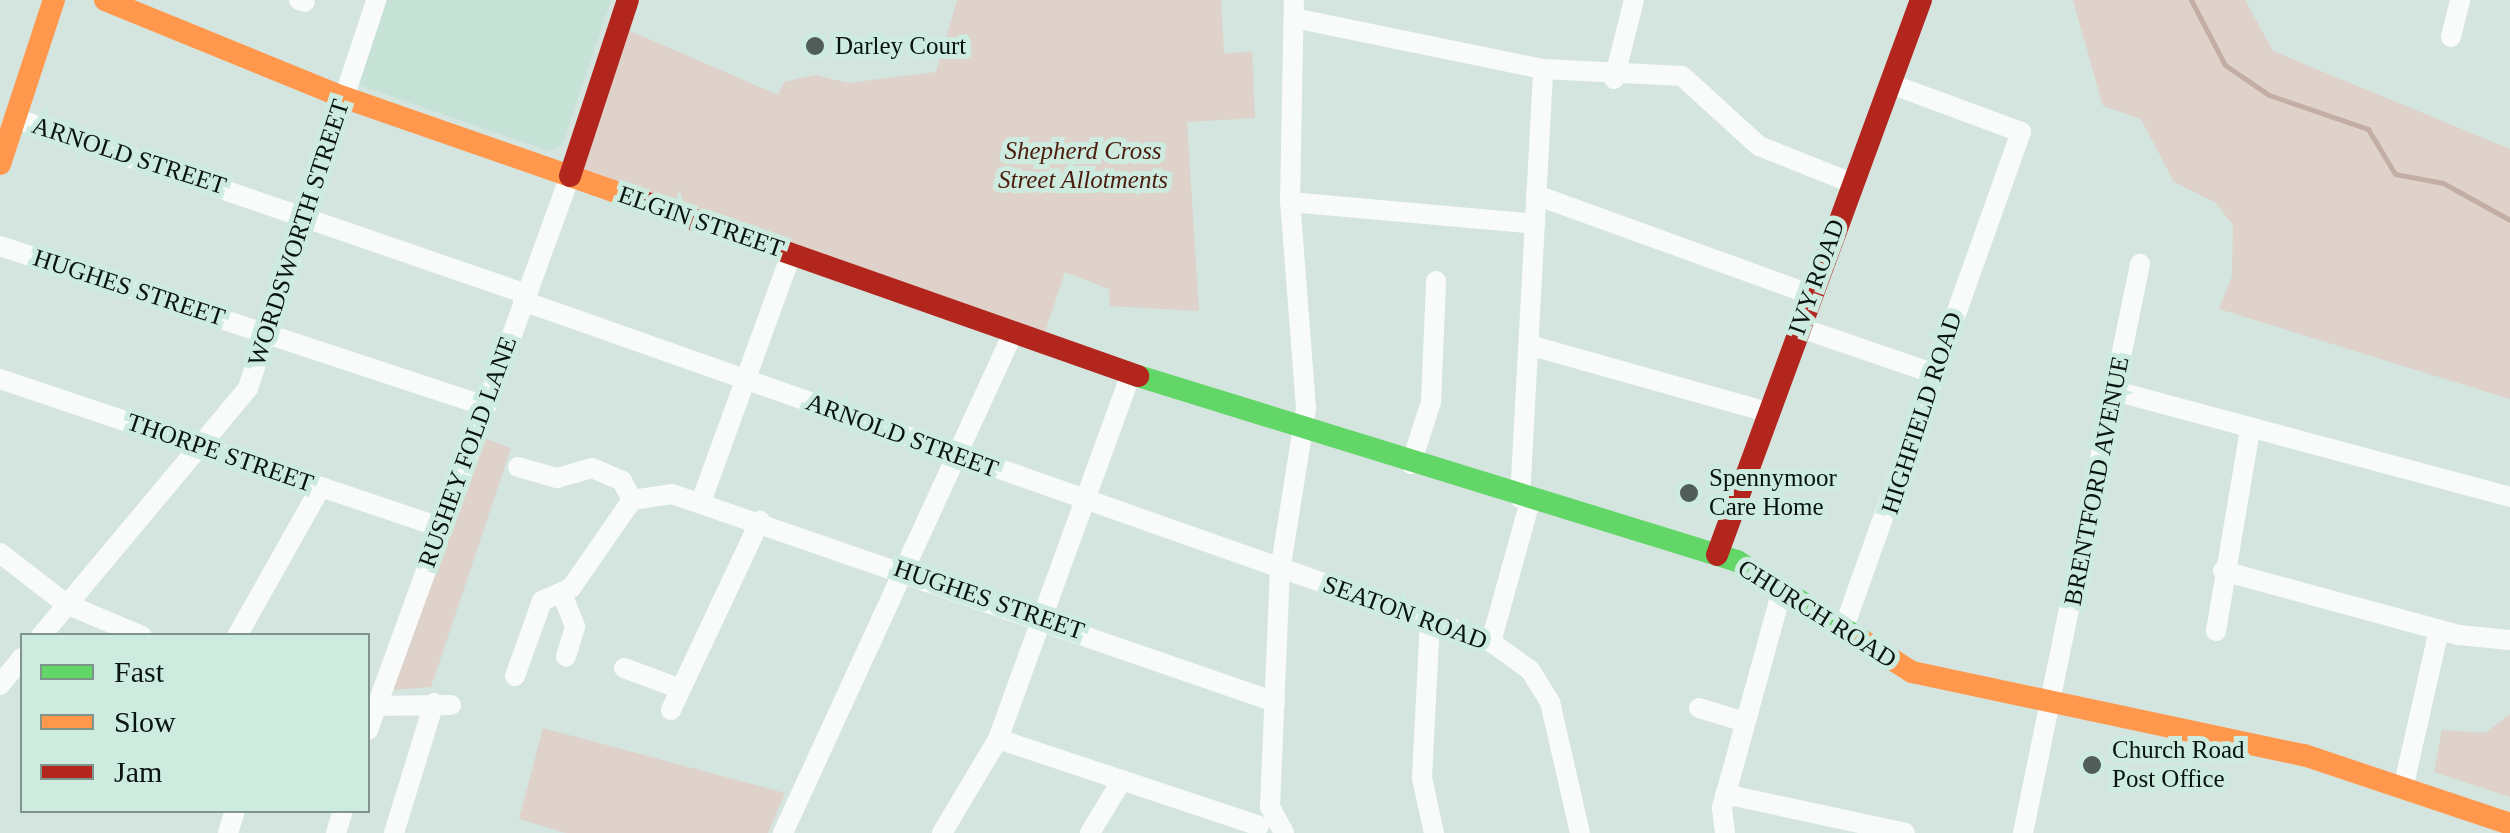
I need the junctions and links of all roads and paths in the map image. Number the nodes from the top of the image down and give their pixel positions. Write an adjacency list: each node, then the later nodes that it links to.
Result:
1 (54, 0): 13 (street)
2 (105, 0): 14 (street, ELGIN STREET)
3 (376, 0): 14 (street, WORDSWORTH STREET)
4 (628, 0): 17 (street)
5 (1634, 0): 11 (street)
6 (1921, 0): 12 (street, IVY ROAD)
7 (2460, 0): 9 (street)
8 (1294, 9): 10 (street); 20 (street)
9 (2451, 37)
10 (1543, 69): 11 (street); 19 (street)
11 (1614, 79): 18 (street)
12 (1891, 84): 18 (street, IVY ROAD); 33 (street, HIGHFIELD ROAD)
13 (12, 96): 15 (street)
14 (343, 97): 17 (street, ELGIN STREET); 21 (street, WORDSWORTH STREET)
15 (15, 118): 16 (street); 21 (street, ARNOLD STREET)
16 (0, 164)
17 (570, 176): 24 (street, ELGIN STREET); 28 (street, RUSHEY FOLD LANE)
18 (1852, 183): 27 (street, IVY ROAD)
19 (1536, 195): 22 (street); 27 (street)
20 (1290, 202): 22 (street); 41 (street)
21 (305, 214): 28 (street, ARNOLD STREET); 31 (street, WORDSWORTH STREET)
22 (1534, 224): 32 (street)
23 (0, 246): 31 (street, HUGHES STREET)
24 (791, 254): 30 (street, ELGIN STREET); 36 (street)
25 (2140, 264): 37 (street, BRENTFORD AVENUE)
26 (1436, 281): 44 (street)
27 (1810, 294): 29 (street, IVY ROAD)
28 (524, 297): 36 (street, ARNOLD STREET); 38 (street, RUSHEY FOLD LANE)
29 (1798, 327): 33 (street); 39 (street, IVY ROAD)
30 (1013, 333): 34 (street, ELGIN STREET); 43 (street)
31 (266, 334): 38 (street, HUGHES STREET); 42 (street, WORDSWORTH STREET)
32 (1529, 345): 39 (street); 50 (street)
33 (1932, 373): 64 (street, HIGHFIELD ROAD)
34 (1130, 374): 41 (street, ELGIN STREET); 51 (street)
35 (0, 379): 42 (street, THORPE STREET)
36 (746, 380): 43 (street, ARNOLD STREET); 49 (street)
37 (2115, 391): 40 (street); 78 (street, BRENTFORD AVENUE)
38 (486, 406): 53 (street, RUSHEY FOLD LANE)
39 (1767, 412): 55 (street, IVY ROAD)
40 (2250, 430): 47 (street); 58 (street)
41 (1301, 432): 44 (street, CHURCH ROAD); 57 (street)
42 (200, 446): 46 (street, THORPE STREET); 61 (street, WORDSWORTH STREET)
43 (956, 455): 51 (street, ARNOLD STREET); 56 (street)
44 (1411, 464): 50 (street, CHURCH ROAD)
45 (518, 467): 48 (street)
46 (322, 487): 53 (street, THORPE STREET); 69 (street)
47 (2510, 497)
48 (632, 500): 49 (street, HUGHES STREET); 60 (street)
49 (702, 500): 52 (street, HUGHES STREET)
50 (1525, 500): 55 (street, CHURCH ROAD); 71 (street)
51 (1086, 502): 57 (street, ARNOLD STREET); 62 (street)
52 (760, 521): 56 (street, HUGHES STREET); 77 (street)
53 (441, 527): 80 (street, RUSHEY FOLD LANE)
54 (0, 553): 61 (street)
55 (1717, 555): 59 (street, CHURCH ROAD)
56 (904, 570): 62 (street, HUGHES STREET); 92 (street)
57 (1280, 570): 63 (street, SEATON ROAD); 79 (street)
58 (2224, 570): 65 (street); 66 (street)
59 (1782, 590): 64 (street, CHURCH ROAD); 83 (street)
60 (543, 596): 72 (street); 75 (street)
61 (66, 604): 67 (street, WORDSWORTH STREET); 68 (street)
62 (1043, 620): 79 (street, HUGHES STREET); 84 (street)
63 (1430, 620): 71 (street, SEATON ROAD); 96 (street)
64 (1843, 630): 78 (street, CHURCH ROAD)
65 (2439, 630): 70 (street); 86 (street)
66 (2216, 632)
67 (43, 633)
68 (135, 633)
69 (239, 633)
70 (2510, 640)
71 (1491, 642): 97 (street, SEATON ROAD)
72 (566, 657)
73 (20, 660): 76 (street)
74 (624, 668): 77 (street)
75 (515, 676)
76 (0, 685)
77 (678, 688): 82 (street)
78 (2053, 698): 86 (street, CHURCH ROAD); 100 (street, BRENTFORD AVENUE)
79 (1275, 702): 88 (street)
80 (371, 706): 91 (street)
81 (1700, 708): 83 (street)
82 (671, 710)
83 (1745, 722): 87 (street)
84 (998, 738): 85 (street); 93 (street)
85 (1122, 780): 90 (street); 94 (street)
86 (2404, 784): 89 (street, CHURCH ROAD)
87 (1725, 794): 98 (street); 99 (street)
88 (1270, 808): 90 (street); 95 (street)
89 (2510, 824)
90 (1257, 830)
91 (394, 833)
92 (783, 833)
93 (942, 833)
94 (1090, 833)
95 (1284, 833)
96 (1434, 833)
97 (1580, 833)
98 (1726, 833)
99 (1905, 833)
100 (2022, 833)

